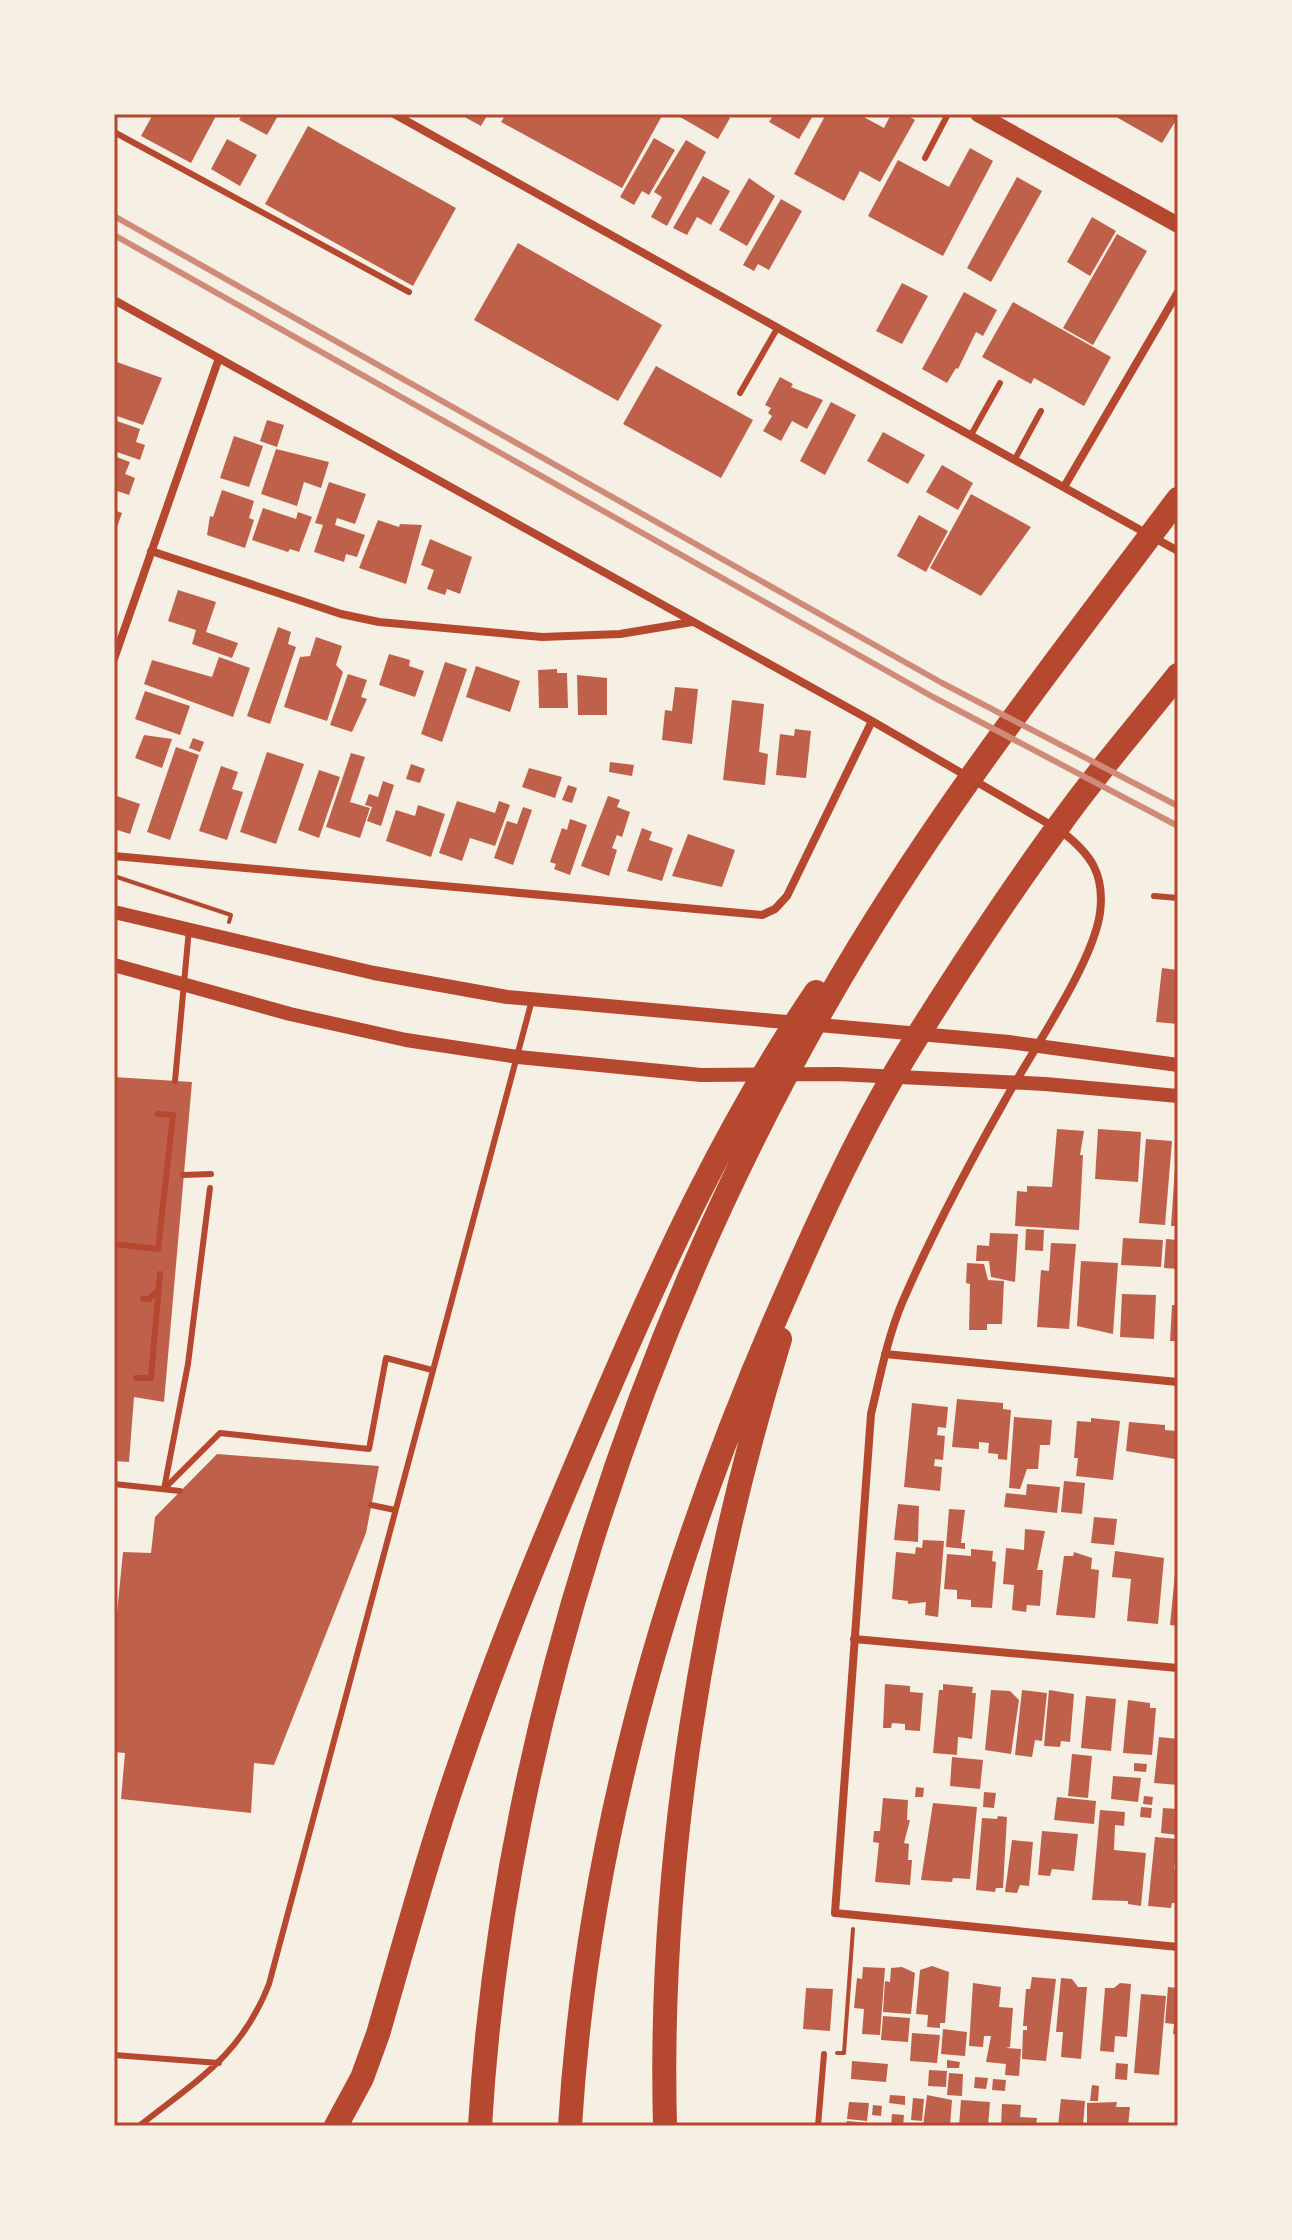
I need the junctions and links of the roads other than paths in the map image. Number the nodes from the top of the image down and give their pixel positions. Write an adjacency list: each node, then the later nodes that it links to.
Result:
1 (394, 114): 10 (street)
2 (948, 114): 5 (lane)
3 (978, 114): 6 (main road)
4 (114, 132): 7 (lane)
5 (925, 158)
6 (1178, 225)
7 (409, 292)
8 (1178, 292): 18 (street)
9 (114, 300): 11 (street)
10 (778, 327): 13 (lane); 15 (street)
11 (219, 358): 20 (street); 22 (street)
12 (1000, 383): 15 (lane)
13 (740, 393)
14 (1041, 411): 16 (lane)
15 (971, 435): 16 (street)
16 (1015, 459): 18 (street)
17 (1178, 482): 24 (highway)
18 (1064, 487): 21 (street)
19 (1178, 499): 24 (highway)
20 (151, 551): 22 (street); 23 (street)
21 (1178, 551)
22 (693, 622): 27 (street)
23 (114, 659)
24 (1055, 662): 29 (highway)
25 (1178, 675): 28 (highway)
26 (1178, 682): 28 (highway)
27 (872, 721): 30 (street); 38 (street)
28 (1134, 730): 48 (highway)
29 (951, 810): 69 (highway); 70 (highway)
30 (114, 856)
31 (1154, 896): 32 (lane)
32 (1178, 898)
33 (114, 912): 34 (street)
34 (189, 928): 36 (lane); 37 (street)
35 (114, 965): 36 (street)
36 (185, 984): 39 (street); 41 (lane)
37 (532, 1000): 38 (street); 39 (lane)
38 (1037, 1045): 40 (street); 42 (street)
39 (518, 1057): 42 (street); 54 (lane)
40 (1178, 1065)
41 (175, 1081)
42 (1014, 1083): 43 (street); 53 (street)
43 (1178, 1096)
44 (158, 1114): 49 (lane)
45 (211, 1174): 46 (lane)
46 (183, 1175)
47 (210, 1188): 58 (lane)
48 (826, 1204): 71 (highway); 72 (highway)
49 (114, 1244)
50 (160, 1274): 51 (lane)
51 (158, 1290): 52 (lane); 55 (lane)
52 (143, 1299)
53 (885, 1354): 56 (street); 62 (street)
54 (432, 1370): 58 (lane); 61 (lane)
55 (136, 1378)
56 (1178, 1382)
57 (114, 1484): 58 (lane)
58 (164, 1489): 59 (lane)
59 (180, 1491)
60 (371, 1505): 61 (lane)
61 (395, 1510): 67 (lane)
62 (854, 1639): 63 (street); 64 (street)
63 (1178, 1668)
64 (1178, 1947)
65 (824, 2054): 73 (lane)
66 (114, 2055): 67 (lane)
67 (219, 2063): 68 (lane)
68 (139, 2126)
69 (336, 2126)
70 (480, 2126)
71 (570, 2126)
72 (665, 2126)
73 (818, 2126)

